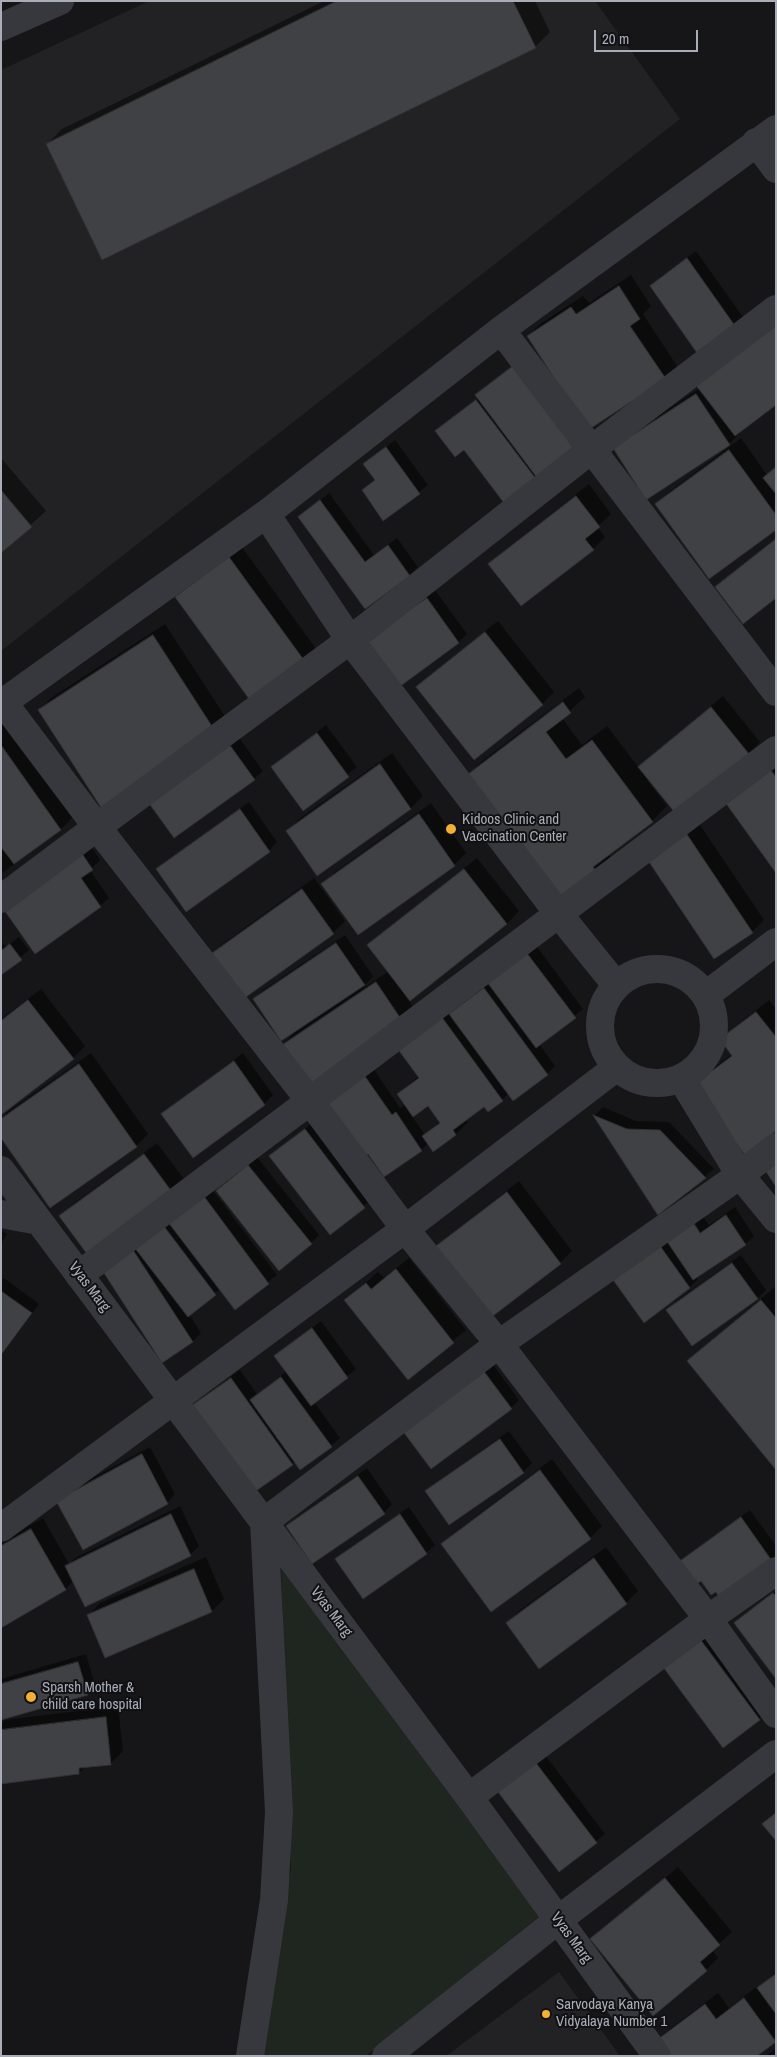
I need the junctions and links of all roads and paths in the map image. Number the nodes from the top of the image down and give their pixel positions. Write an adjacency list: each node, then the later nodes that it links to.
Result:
1 (60, 1): 2 (street)
2 (1, 27)
3 (766, 135): 4 (street); 6 (street)
4 (776, 169)
5 (776, 309): 7 (street)
6 (501, 330): 7 (street); 8 (street)
7 (592, 449): 9 (street); 10 (street)
8 (266, 514): 9 (street); 11 (street)
9 (350, 640): 13 (street); 15 (street)
10 (776, 692)
11 (2, 703): 13 (street)
12 (776, 750): 15 (street)
13 (97, 827): 14 (street); 21 (street)
14 (1, 900)
15 (558, 914): 17 (street); 21 (street)
16 (776, 942): 18 (street)
17 (616, 985): 18 (street); 19 (street)
18 (706, 996): 20 (street)
19 (618, 1067): 20 (street); 28 (street)
20 (681, 1078): 24 (street)
21 (310, 1101): 28 (street); 29 (street)
22 (776, 1147): 24 (street)
23 (1, 1170): 27 (street, Vyas Marg)
24 (740, 1175): 26 (street); 30 (street)
25 (1, 1214): 27 (street)
26 (776, 1219)
27 (39, 1220): 29 (street, Vyas Marg)
28 (405, 1229): 30 (street); 31 (street)
29 (79, 1275): 31 (street, Vyas Marg)
30 (500, 1344): 32 (street); 35 (street)
31 (173, 1401): 32 (street, Vyas Marg); 33 (street)
32 (264, 1522): 38 (street, Vyas Marg); 40 (street)
33 (1, 1528)
34 (776, 1571): 35 (street)
35 (708, 1619): 36 (street); 38 (street)
36 (776, 1714)
37 (776, 1754): 39 (street)
38 (469, 1798): 39 (street, Vyas Marg)
39 (558, 1920): 41 (street); 42 (street, Vyas Marg)
40 (250, 2056)
41 (386, 2056)
42 (657, 2056)

